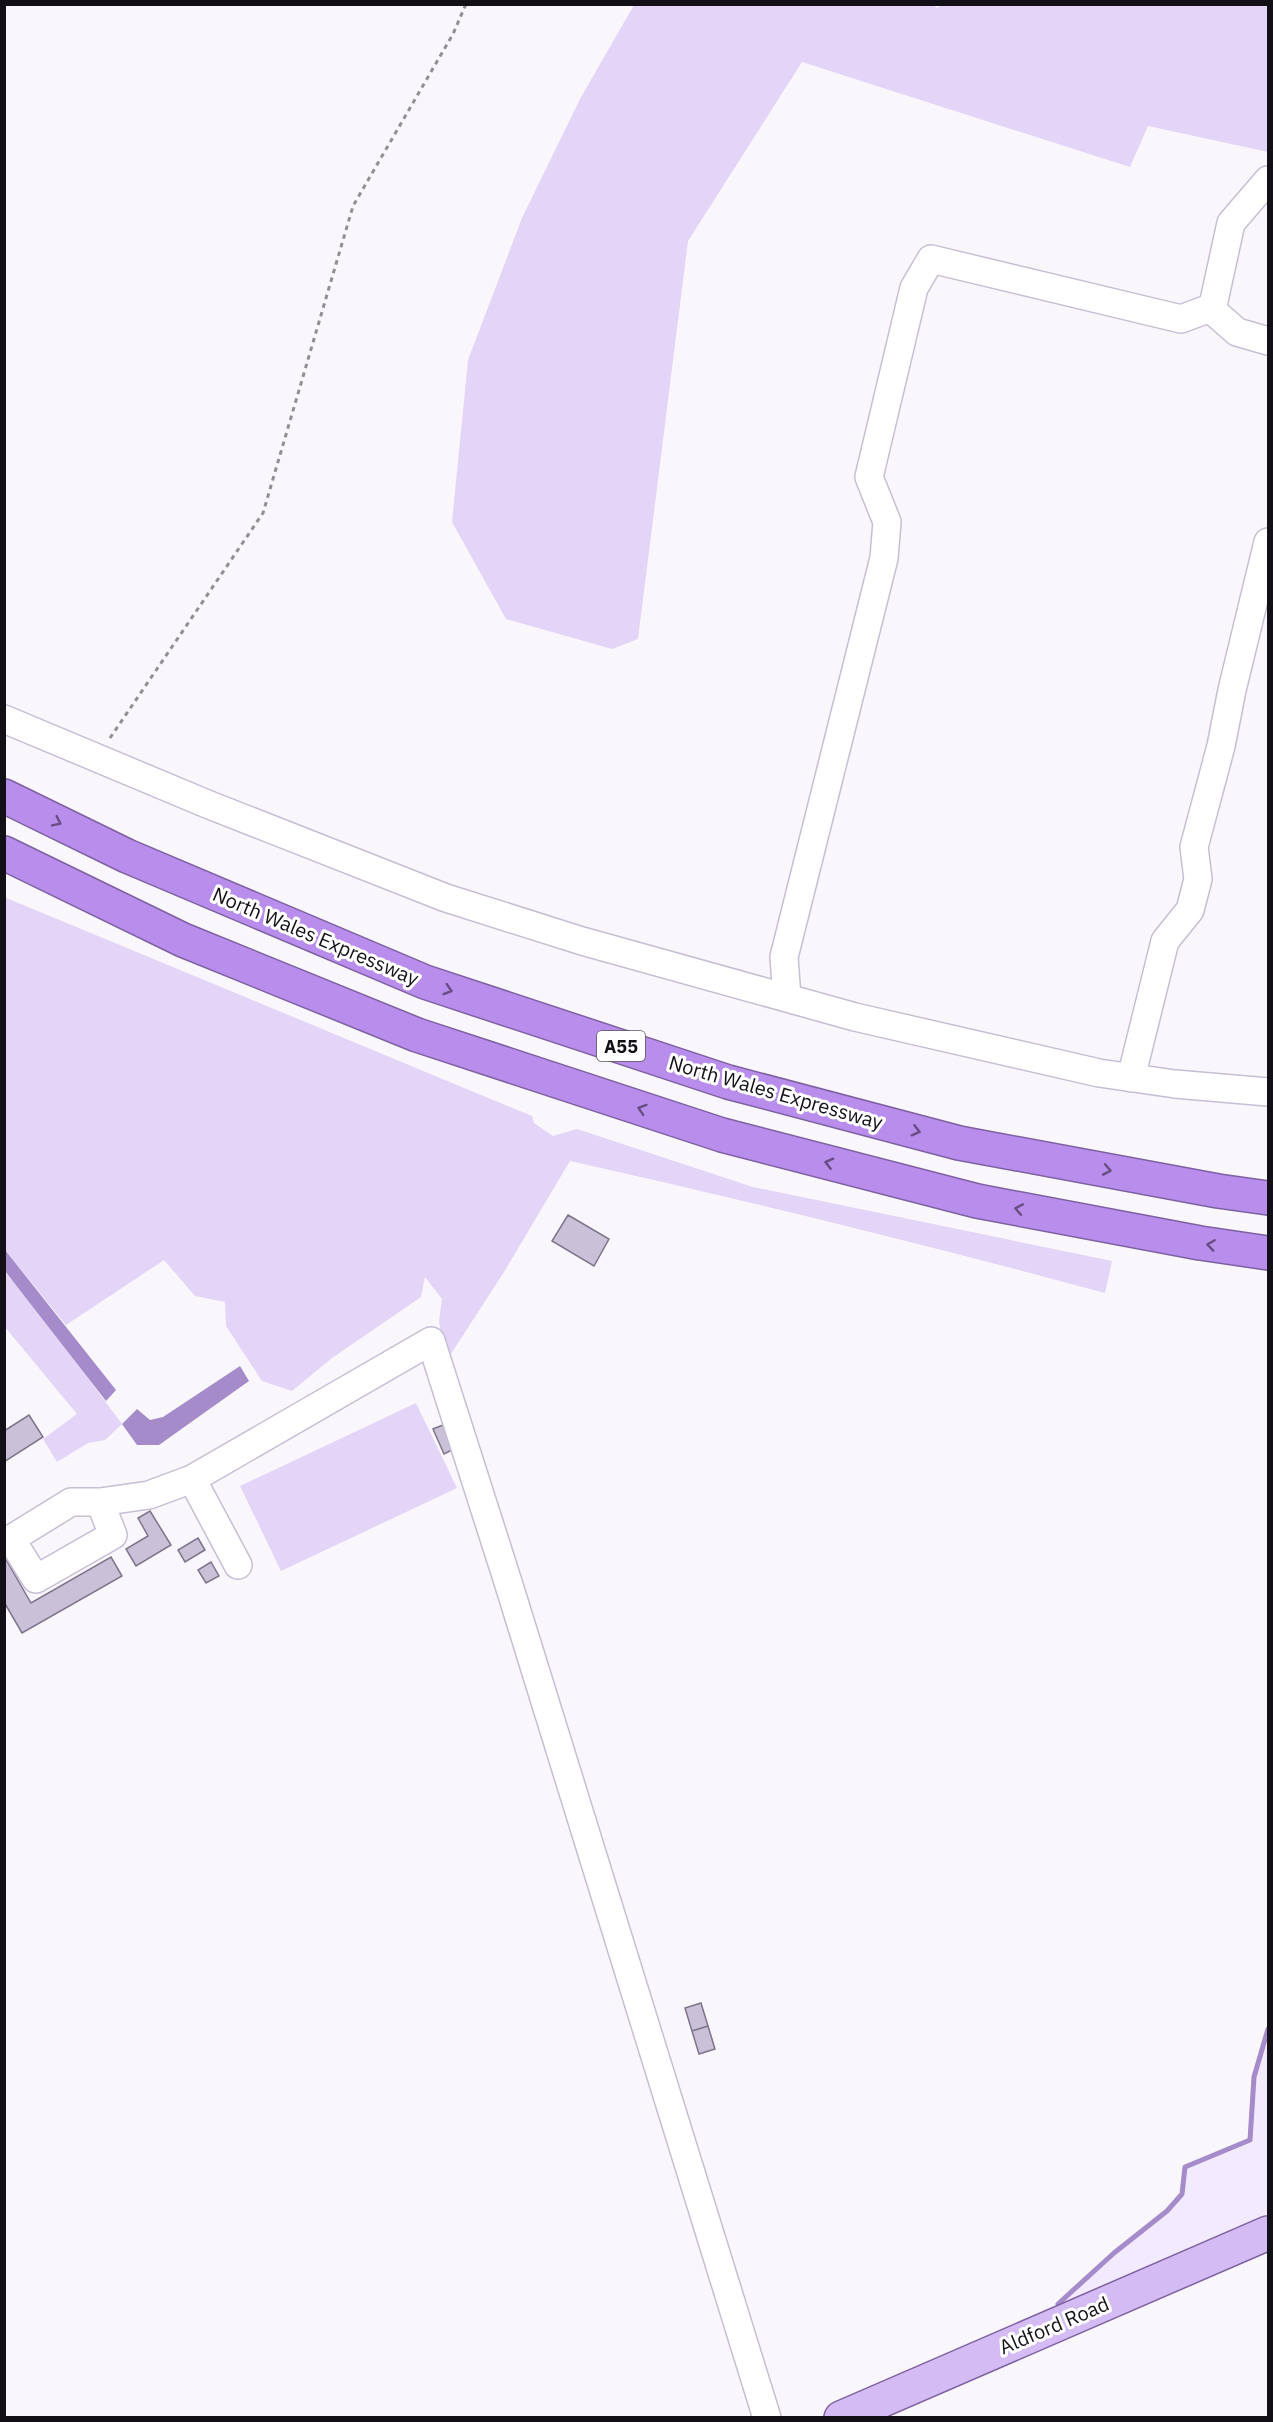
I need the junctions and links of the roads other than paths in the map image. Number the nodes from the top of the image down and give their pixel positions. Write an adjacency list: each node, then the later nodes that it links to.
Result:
1 (1269, 180): 2 (lane)
2 (1213, 307): 3 (lane); 8 (lane)
3 (1269, 341)
4 (1269, 542): 9 (lane)
5 (4, 719): 8 (lane)
6 (4, 796): 11 (highway, North Wales Expressway / A55, one-way to 11)
7 (4, 853): 12 (highway, one-way to 7)
8 (787, 998): 9 (lane)
9 (1131, 1078): 10 (lane)
10 (1269, 1092)
11 (1269, 1198)
12 (1269, 1253)
13 (192, 1479): 14 (lane); 15 (lane); 17 (lane)
14 (100, 1502)
15 (238, 1565)
16 (1269, 2233): 18 (main road, Aldford Road)
17 (767, 2418)
18 (841, 2418)

